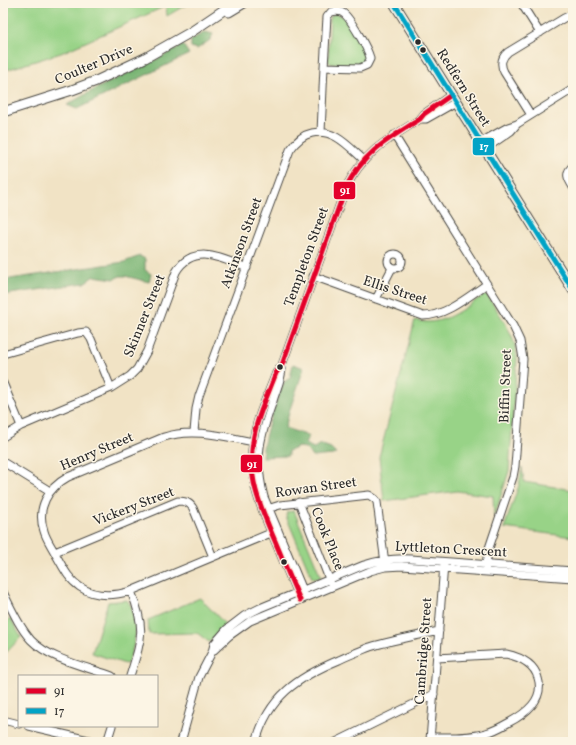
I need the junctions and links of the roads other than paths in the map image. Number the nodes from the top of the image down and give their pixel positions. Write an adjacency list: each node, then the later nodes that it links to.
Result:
1 (234, 3): 6 (main road, Coulter Drive)
2 (244, 3): 6 (main road, Coulter Drive)
3 (394, 3): 10 (main road, Redfern Street)
4 (521, 3): 7 (street)
5 (573, 14): 7 (street)
6 (191, 32): 11 (main road, Coulter Drive)
7 (540, 33): 12 (street)
8 (324, 67): 8 (street); 13 (street)
9 (573, 89): 12 (street)
10 (453, 98): 14 (street, Templeton Street); 15 (main road, Redfern Street)
11 (3, 112)
12 (531, 115): 15 (street)
13 (321, 132): 16 (street); 19 (street, Atkinson Street)
14 (394, 135): 16 (street, Templeton Street); 22 (street, Biffin Street)
15 (483, 146): 23 (main road, Redfern Street)
16 (364, 160): 21 (street, Templeton Street)
17 (573, 166): 18 (street)
18 (573, 187)
19 (246, 268): 27 (street, Skinner Street); 29 (street, Atkinson Street)
20 (392, 268): 24 (street)
21 (313, 276): 24 (street, Ellis Street); 31 (street, Templeton Street)
22 (487, 284): 24 (street, Ellis Street); 41 (street, Biffin Street)
23 (573, 290)
24 (376, 299)
25 (3, 354): 27 (street)
26 (3, 383): 28 (street)
27 (111, 388): 28 (street, Skinner Street)
28 (21, 426): 30 (street, Skinner Street)
29 (194, 432): 31 (street, Henry Street); 33 (street, Henry Street)
30 (3, 437)
31 (256, 443): 35 (street, Templeton Street)
32 (3, 462): 33 (street)
33 (50, 491): 37 (street, Henry Street)
34 (299, 502): 35 (street, Rowan Street); 39 (street, Rowan Street); 44 (street, Cook Place)
35 (266, 510): 36 (street, Templeton Street)
36 (275, 531): 38 (street, Henry Street); 47 (street, Templeton Street)
37 (55, 552): 38 (street, Vickery Street); 45 (street, Henry Street)
38 (213, 557): 45 (street, Henry Street)
39 (385, 564): 40 (street, Lyttleton Crescent); 44 (street, Lyttleton Crescent)
40 (444, 565): 41 (street, Lyttleton Crescent); 48 (street, Cambridge Street)
41 (485, 568): 42 (street, Lyttleton Crescent); 43 (street, Lyttleton Crescent)
42 (573, 571)
43 (573, 578)
44 (331, 583): 47 (street, Lyttleton Crescent)
45 (131, 591): 51 (street)
46 (3, 592): 50 (street)
47 (301, 595): 60 (street, Lyttleton Crescent)
48 (439, 631): 49 (street, Cambridge Street); 61 (street)
49 (437, 658): 52 (street, Cambridge Street); 57 (street)
50 (109, 675)
51 (130, 675)
52 (434, 694): 57 (street, Cambridge Street); 62 (street)
53 (3, 720): 54 (street)
54 (18, 724)
55 (33, 727): 58 (street)
56 (112, 727): 59 (street)
57 (430, 740)
58 (97, 742)
59 (107, 742)
60 (182, 742)
61 (256, 742)
62 (336, 742)

